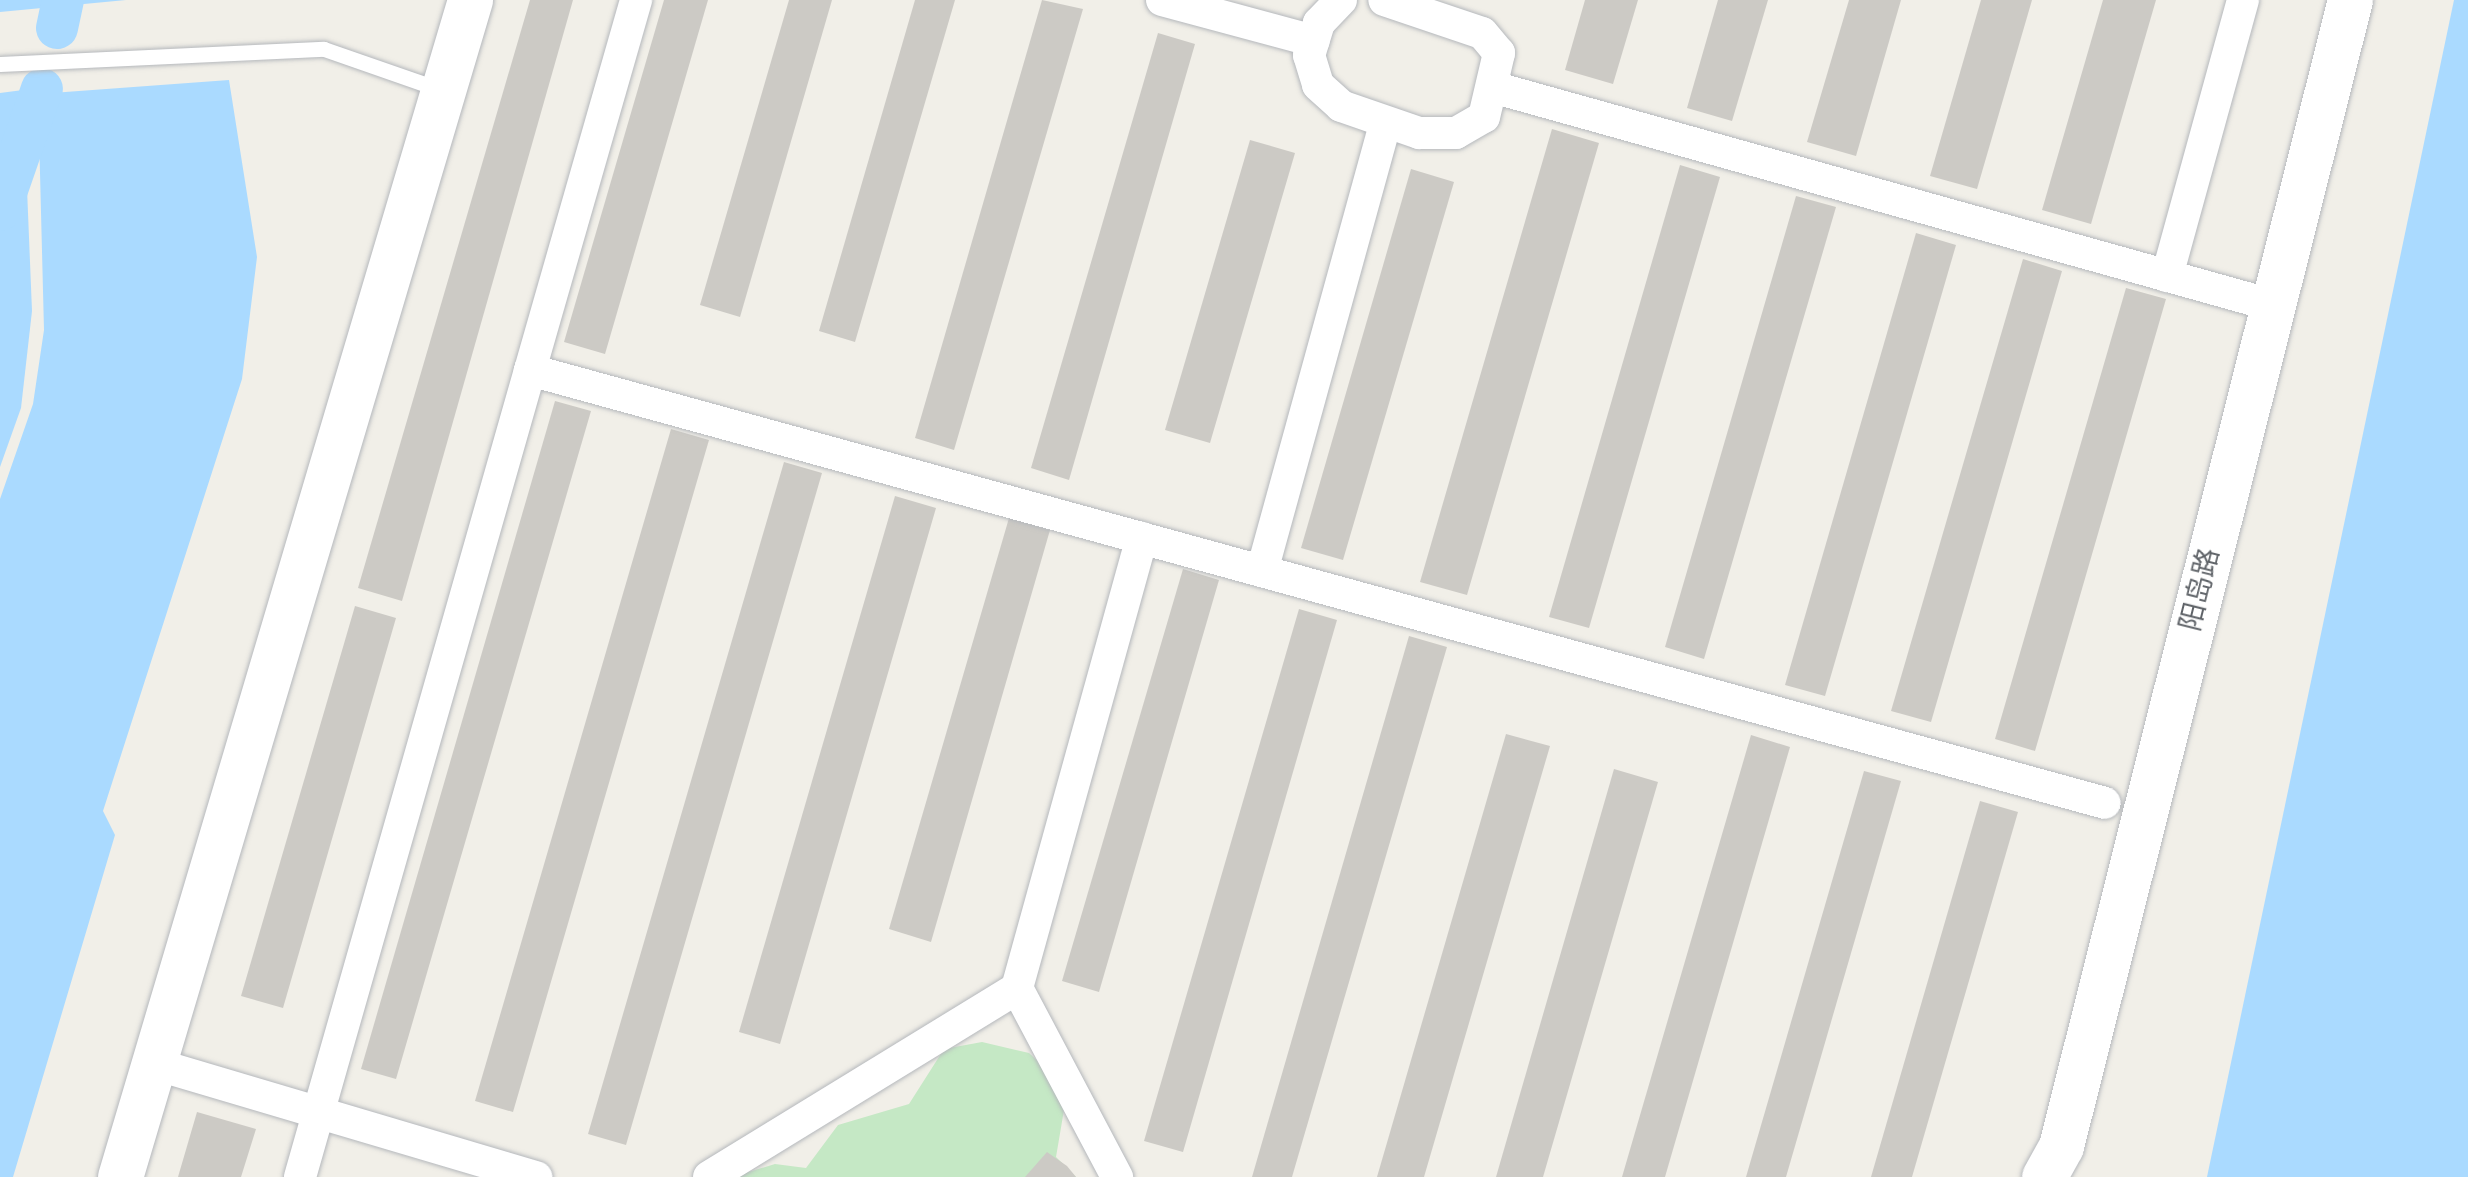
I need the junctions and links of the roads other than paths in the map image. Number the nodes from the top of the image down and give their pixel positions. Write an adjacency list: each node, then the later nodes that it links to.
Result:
1 (470, 0): 11 (main road)
2 (636, 0): 15 (street)
3 (1162, 0): 8 (street)
4 (1341, 0): 8 (street)
5 (2242, 0): 13 (street)
6 (2350, 0): 14 (main road, 阳岛路)
7 (1406, 2): 10 (street)
8 (1314, 41): 12 (street)
9 (0, 64): 11 (lane)
10 (1496, 88): 12 (street); 13 (street)
11 (447, 91): 20 (main road)
12 (1385, 124): 17 (street)
13 (2167, 276): 14 (street)
14 (2268, 304): 27 (main road, 阳岛路)
15 (530, 370): 16 (street); 21 (street)
16 (1142, 538): 17 (street); 19 (street)
17 (1262, 571): 18 (street)
18 (2105, 802)
19 (1017, 988): 25 (street); 26 (street)
20 (151, 1063): 21 (street); 22 (main road)
21 (318, 1112): 23 (street); 24 (street)
22 (120, 1177)
23 (300, 1177)
24 (536, 1177)
25 (709, 1177)
26 (1118, 1177)
27 (2044, 1177)

